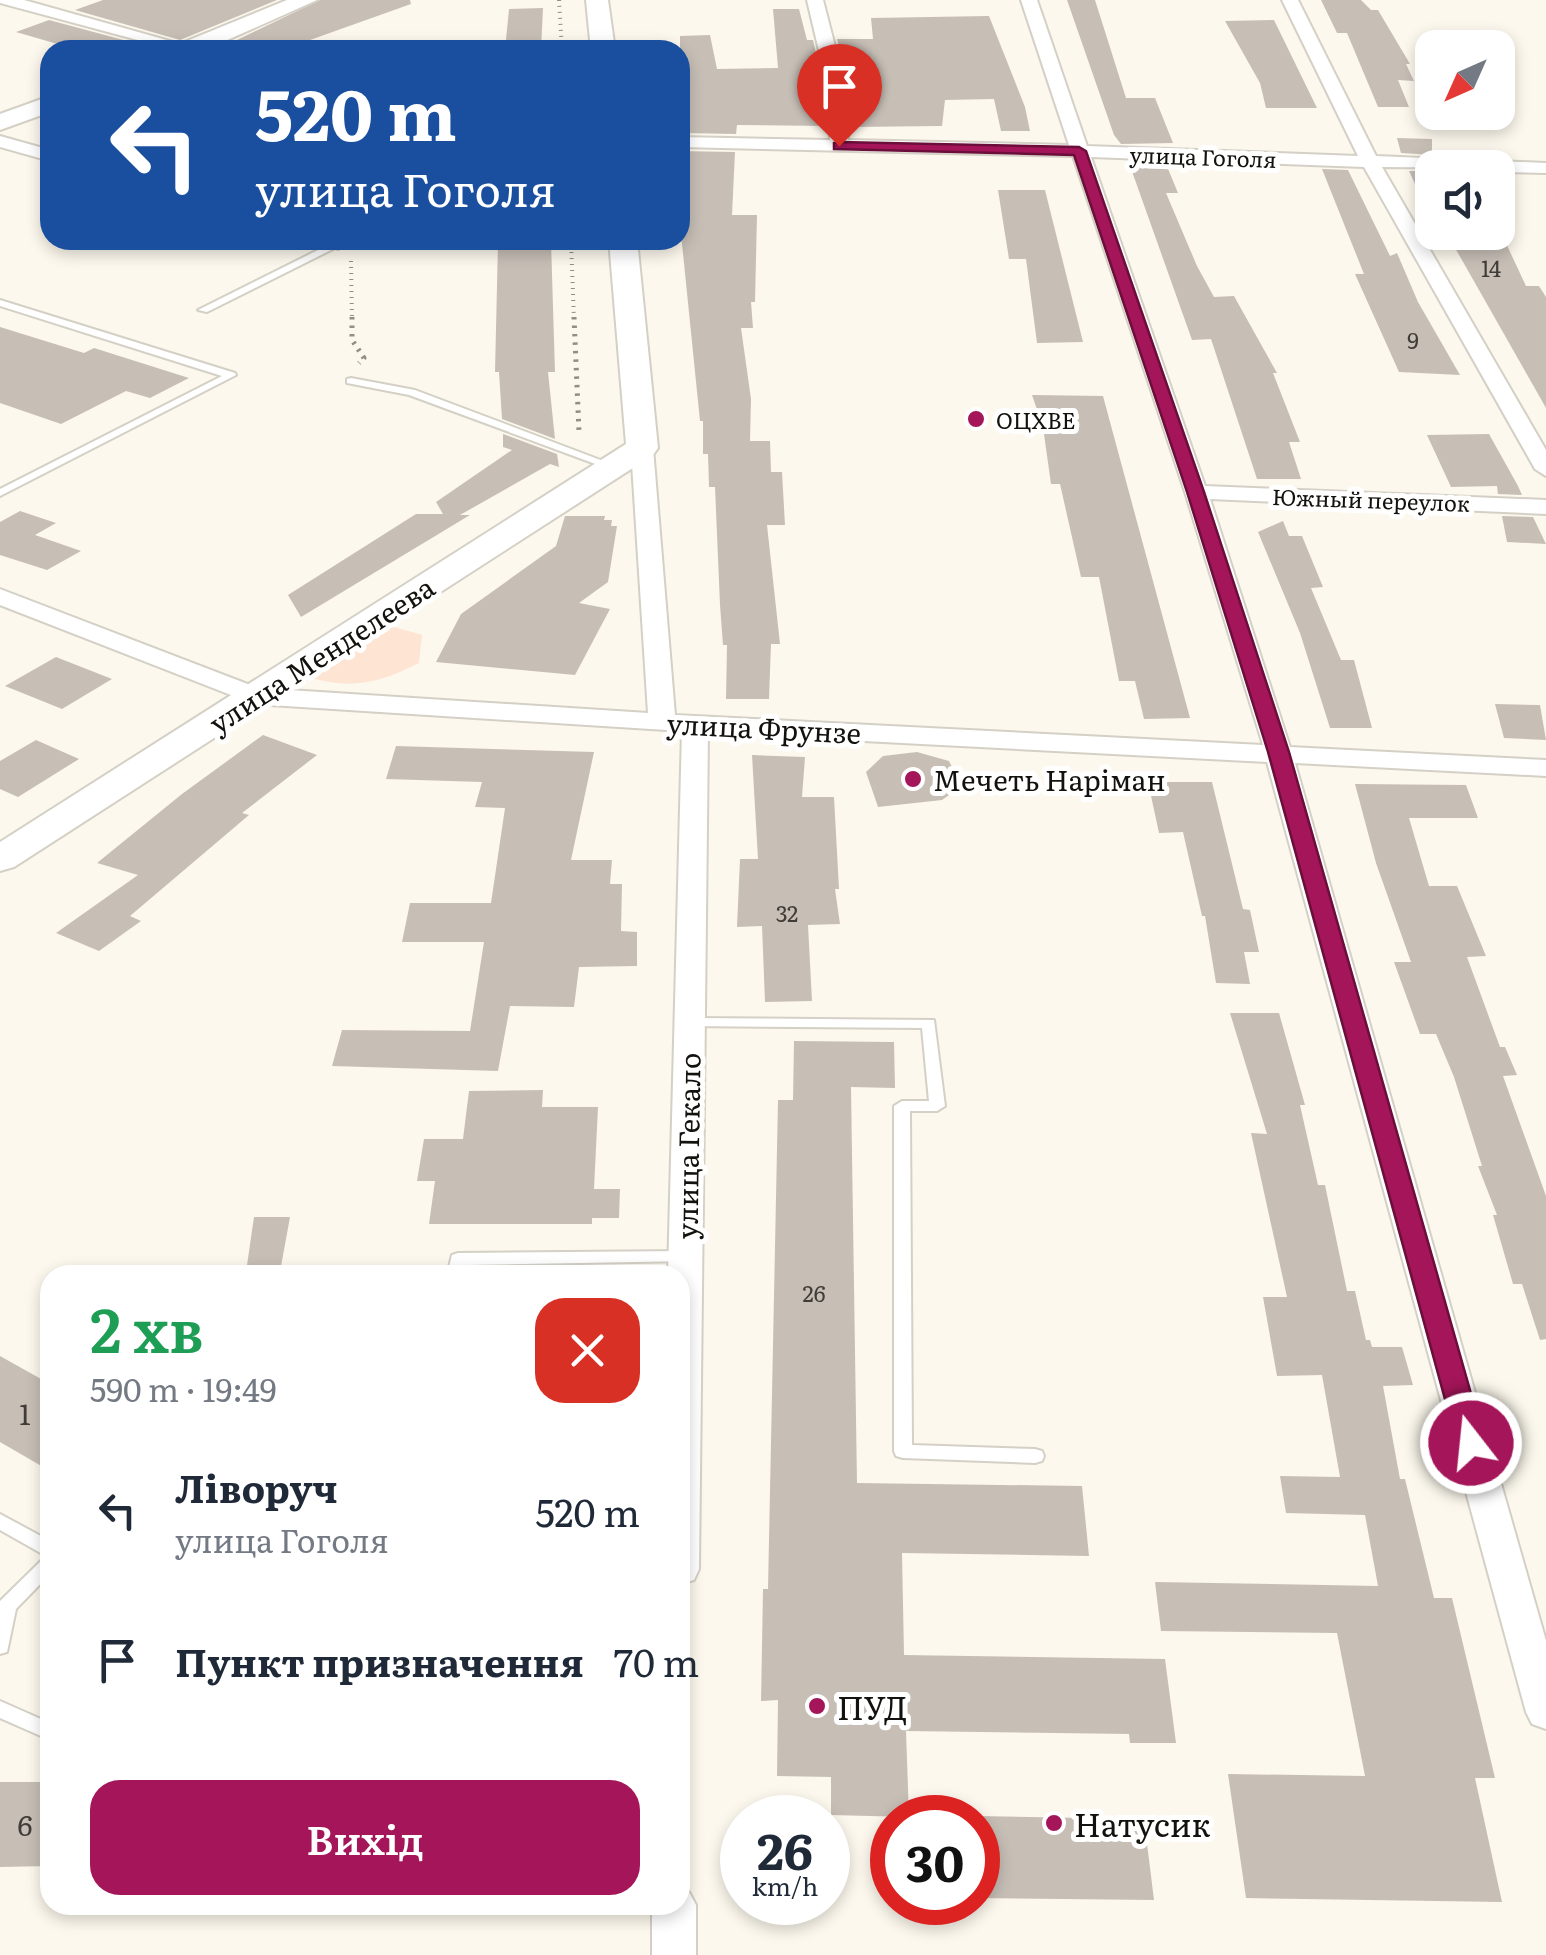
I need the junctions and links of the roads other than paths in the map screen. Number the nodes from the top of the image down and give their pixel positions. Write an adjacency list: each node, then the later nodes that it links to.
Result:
1 (6, 0): 7 (street)
2 (306, 0): 8 (main road)
3 (597, 0): 9 (main road)
4 (815, 0): 14 (street)
5 (1029, 0): 15 (street)
6 (1290, 0): 17 (street)
7 (152, 40)
8 (212, 40)
9 (602, 40)
10 (40, 108): 11 (main road)
11 (0, 123)
12 (0, 140): 16 (street)
13 (690, 142): 14 (street, улица Гоголя)
14 (839, 146): 15 (street, улица Гоголя)
15 (1079, 151): 17 (street, улица Гоголя); 26 (street)
16 (40, 153)
17 (1370, 162): 18 (street, улица Гоголя); 25 (street)
18 (1546, 168)
19 (316, 250): 22 (lane)
20 (622, 250): 24 (main road, улица Гекало)
21 (0, 303): 27 (lane)
22 (203, 310)
23 (351, 381): 24 (lane)
24 (612, 456): 30 (main road, улица Менделеева); 31 (street, улица Гекало)
25 (1546, 469)
26 (1196, 492): 28 (street, Южный переулок); 32 (street)
27 (0, 494)
28 (1546, 506)
29 (0, 596): 30 (street, улица Фрунзе)
30 (254, 696): 31 (street, улица Фрунзе); 34 (main road, улица Менделеева)
31 (678, 723): 32 (street, улица Фрунзе); 35 (street, улица Гекало)
32 (1278, 752): 33 (street, улица Фрунзе); 45 (street)
33 (1546, 768)
34 (0, 859)
35 (689, 1023): 36 (street, улица Гекало); 39 (lane)
36 (685, 1257): 37 (lane); 38 (street, улица Гекало)
37 (457, 1265)
38 (685, 1265)
39 (1035, 1456)
40 (0, 1521): 41 (lane)
41 (40, 1544)
42 (40, 1572): 43 (lane)
43 (0, 1646)
44 (0, 1708): 46 (lane)
45 (1546, 1712)
46 (40, 1727)
47 (674, 1915): 48 (street)
48 (674, 1955)

